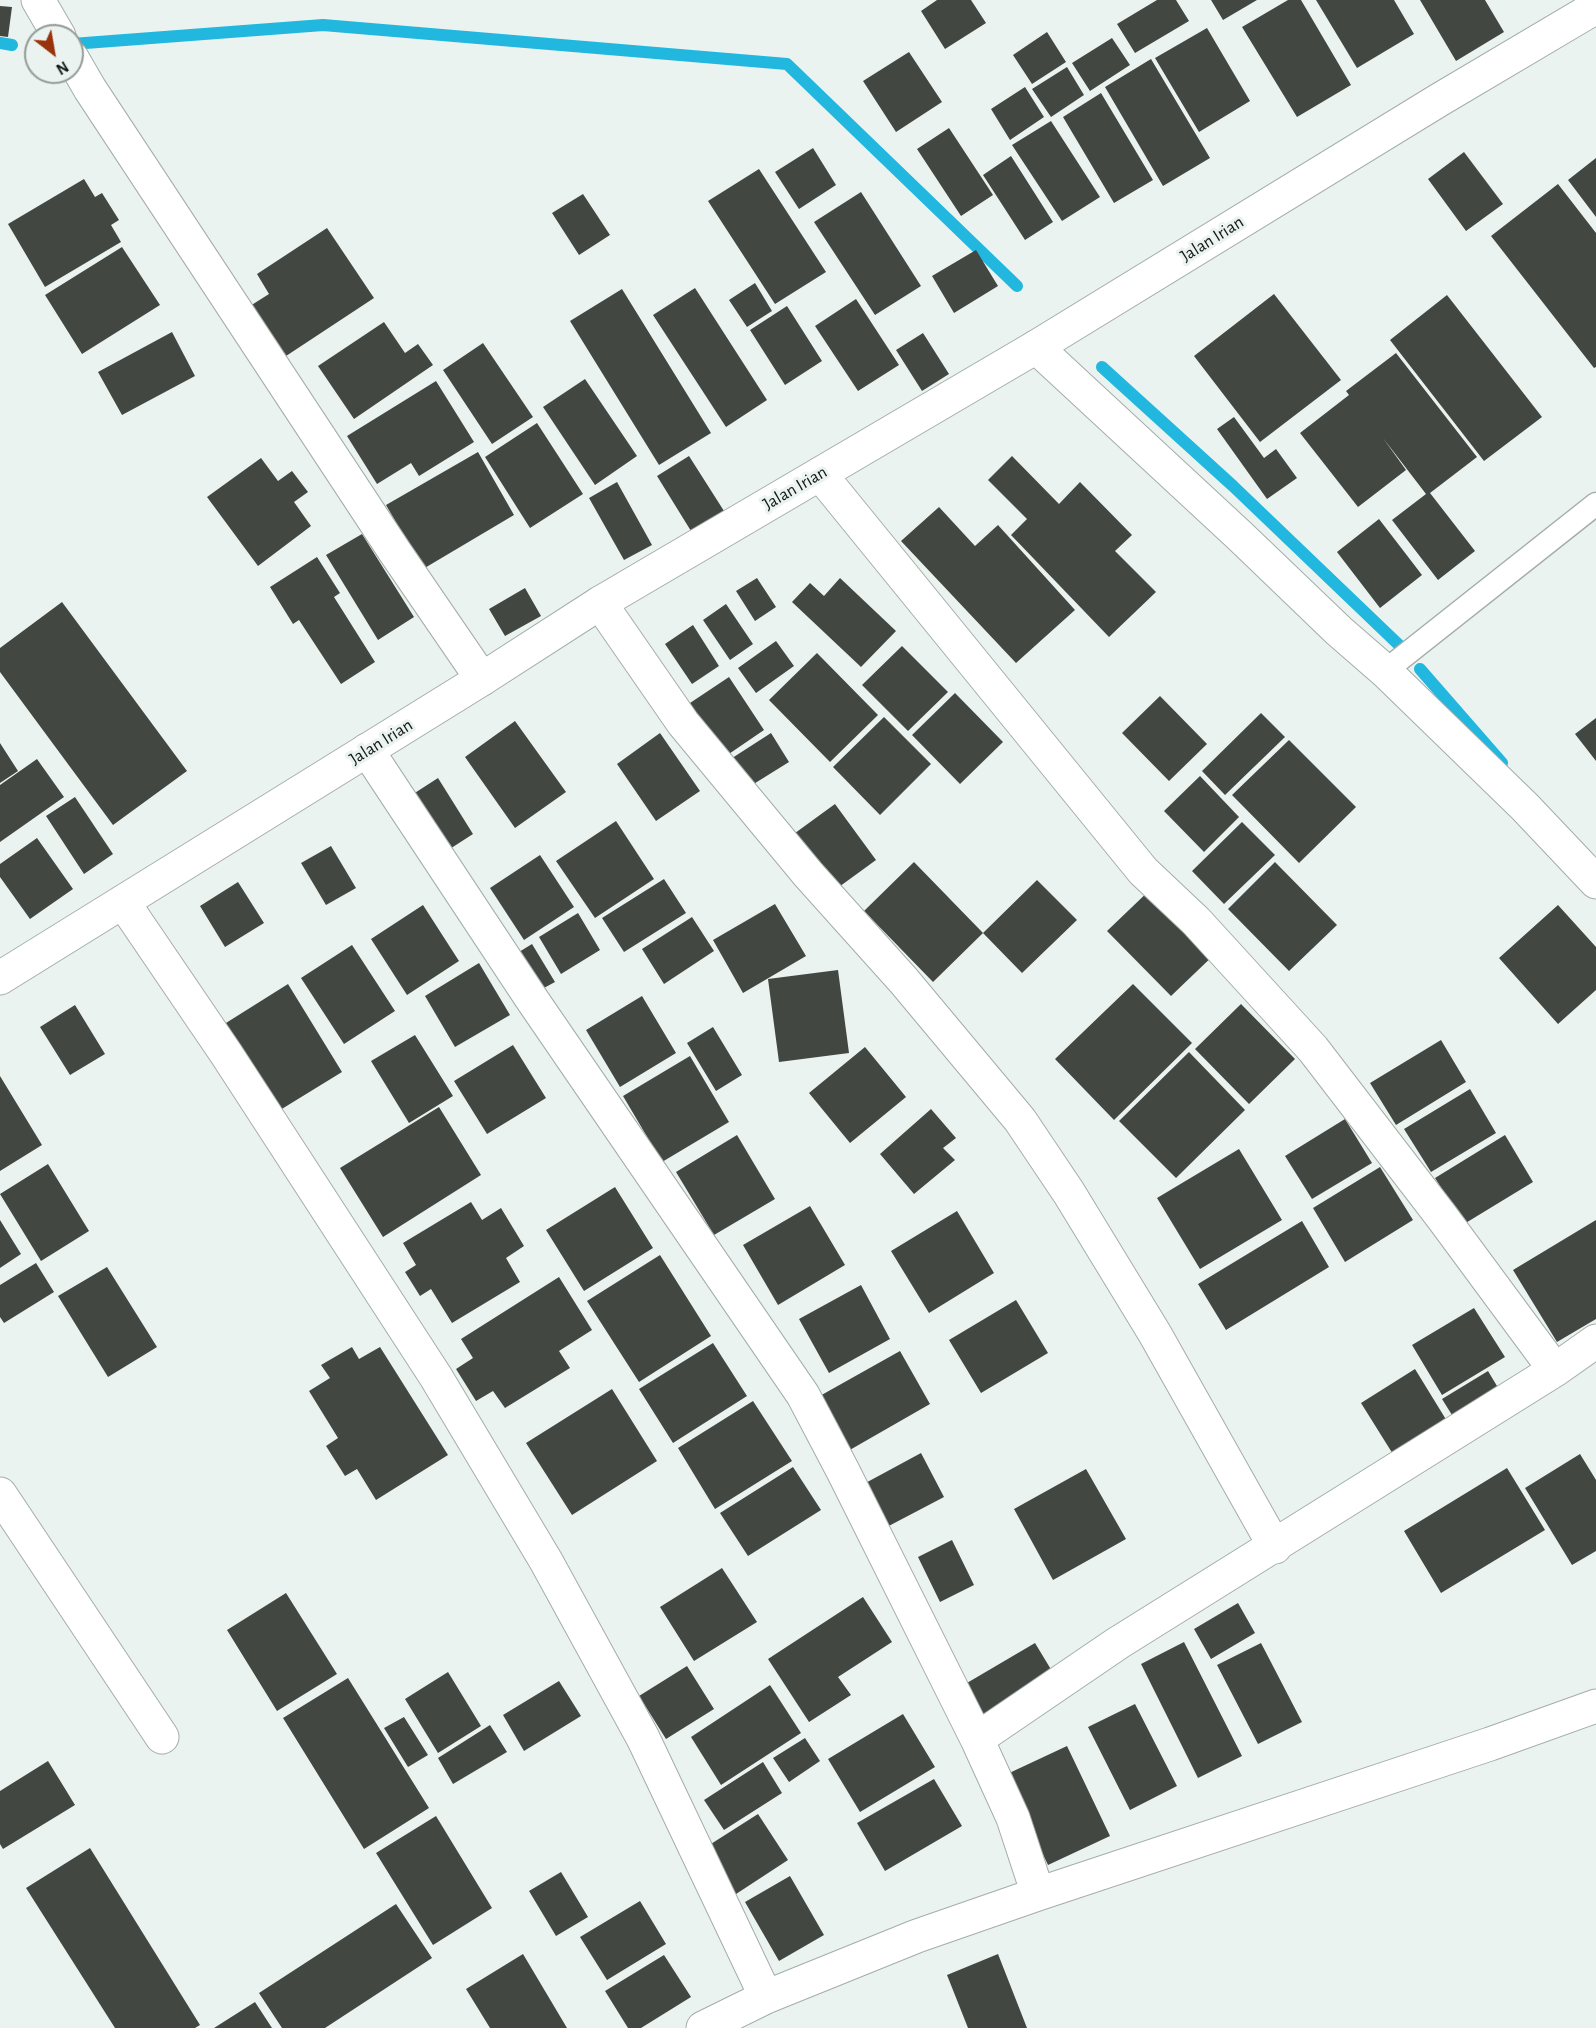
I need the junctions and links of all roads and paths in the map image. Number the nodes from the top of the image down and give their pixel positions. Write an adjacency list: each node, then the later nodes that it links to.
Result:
1 (38, 0): 3 (street)
2 (1596, 7): 5 (street, Jalan Irian)
3 (52, 24)
4 (84, 79): 10 (street)
5 (1036, 347): 6 (street, Jalan Irian); 9 (street)
6 (820, 474): 8 (street, Jalan Irian); 16 (street)
7 (1596, 504): 9 (lane)
8 (600, 603): 10 (street, Jalan Irian); 18 (street)
9 (1385, 671): 12 (street)
10 (482, 679): 11 (street, Jalan Irian)
11 (367, 750): 13 (street, Jalan Irian); 21 (street)
12 (1592, 870)
13 (123, 902): 14 (street, Jalan Irian); 23 (street)
14 (0, 978)
15 (1596, 1341): 16 (street)
16 (1555, 1370): 18 (street)
17 (0, 1494): 20 (street)
18 (1275, 1547): 21 (street)
19 (1596, 1706): 22 (street)
20 (162, 1737)
21 (977, 1739): 22 (street)
22 (1038, 1894): 23 (street)
23 (765, 1997): 24 (street)
24 (704, 2028)

